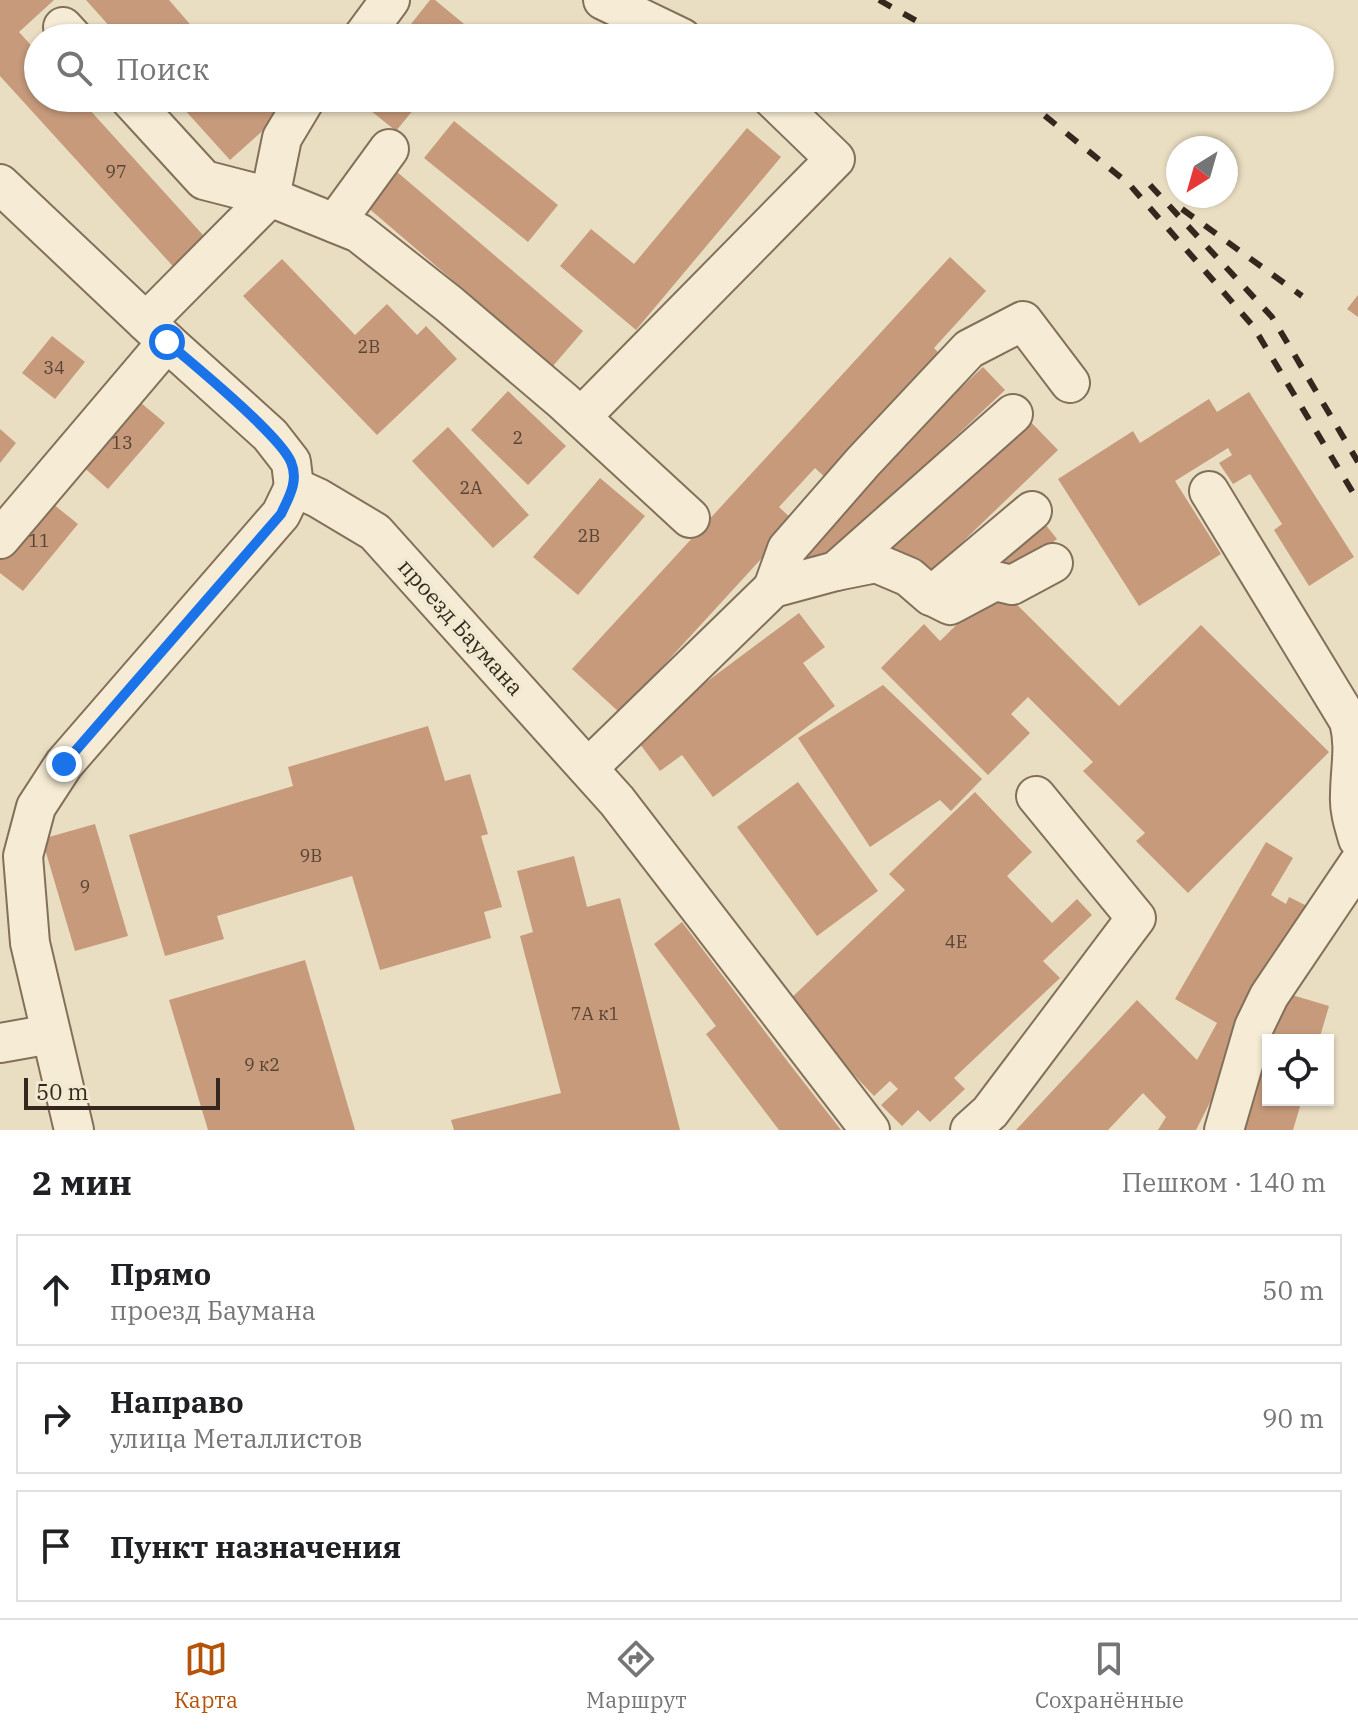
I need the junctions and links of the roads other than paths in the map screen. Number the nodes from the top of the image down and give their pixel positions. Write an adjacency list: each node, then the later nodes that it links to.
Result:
1 (390, 0): 3 (street)
2 (603, 0): 4 (street)
3 (372, 24)
4 (653, 24)
5 (142, 112): 10 (street)
6 (298, 112): 10 (street)
7 (786, 112): 15 (street)
8 (389, 149): 11 (street)
9 (0, 184): 12 (street)
10 (270, 197): 11 (street); 12 (street)
11 (335, 223): 15 (street)
12 (156, 332): 16 (street); 20 (street)
13 (1070, 383): 23 (street)
14 (1013, 414): 22 (street)
15 (581, 417): 19 (street)
16 (294, 487): 25 (street, проезд Баумана); 29 (street)
17 (1209, 491): 27 (street)
18 (1032, 511): 24 (street)
19 (690, 518)
20 (0, 539)
21 (1053, 563): 24 (street)
22 (836, 571): 23 (street); 24 (street)
23 (773, 588): 25 (street)
24 (931, 596)
25 (588, 768): 32 (street, проезд Баумана)
26 (1036, 796): 33 (street)
27 (1358, 839)
28 (1358, 864): 34 (street)
29 (51, 1034): 30 (street); 31 (street)
30 (0, 1043)
31 (74, 1130)
32 (870, 1130)
33 (970, 1130)
34 (1224, 1130)

